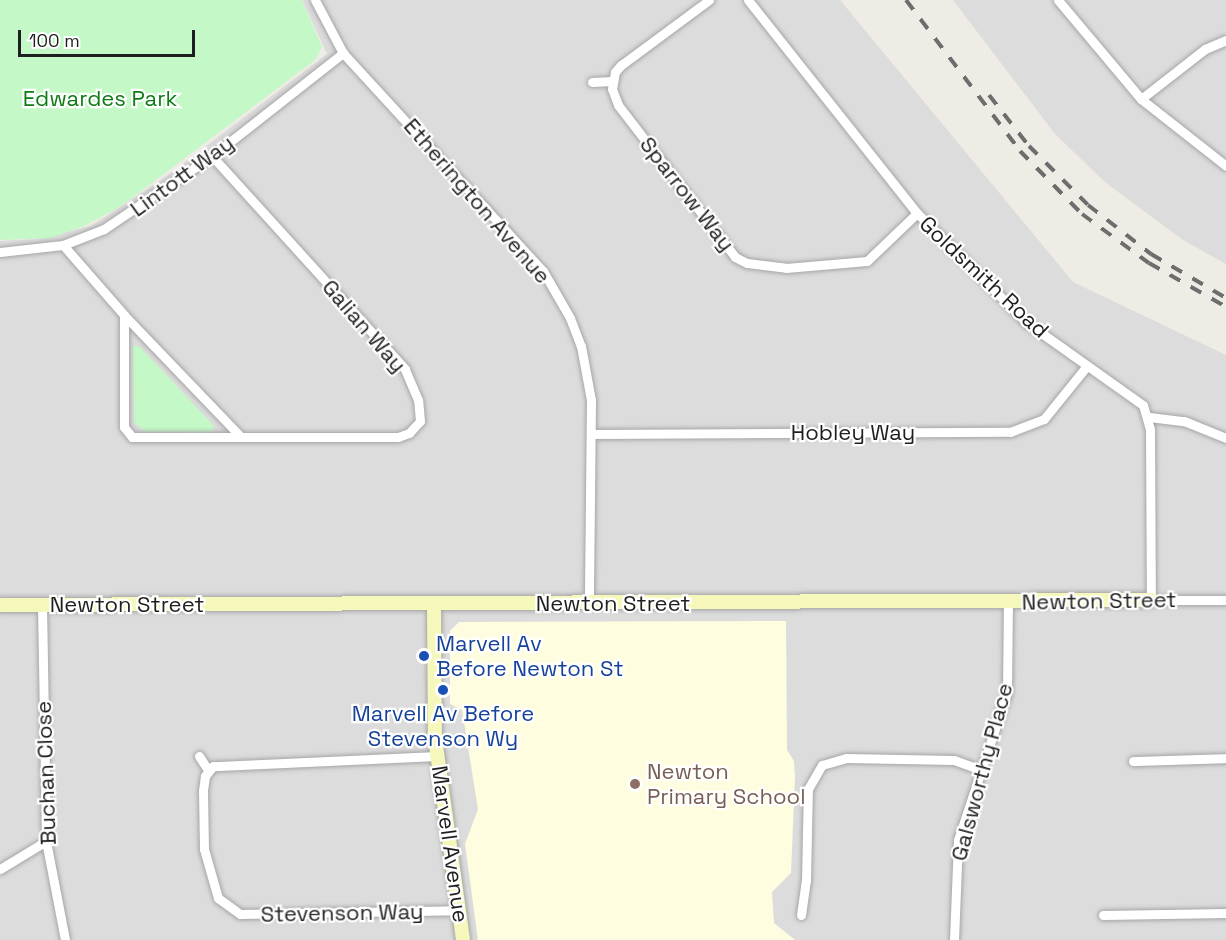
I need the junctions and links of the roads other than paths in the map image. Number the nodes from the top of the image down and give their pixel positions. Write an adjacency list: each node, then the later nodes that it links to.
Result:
1 (315, 0): 6 (street, Etherington Avenue)
2 (710, 0): 7 (street)
3 (748, 0): 12 (street, Goldsmith Road)
4 (1058, 0): 9 (street)
5 (1226, 40): 9 (street)
6 (343, 53): 10 (street, Lintott Way); 18 (street, Etherington Avenue)
7 (613, 81): 8 (street); 12 (street, Sparrow Way)
8 (592, 82)
9 (1141, 99): 11 (street)
10 (212, 156): 13 (street, Lintott Way); 19 (street, Galian Way)
11 (1226, 166)
12 (917, 213): 16 (street, Goldsmith Road)
13 (63, 245): 14 (street, Lintott Way); 15 (street)
14 (0, 252)
15 (124, 315): 19 (street); 19 (street, Galian Way)
16 (1086, 367): 17 (street, Goldsmith Road); 18 (street, Hobley Way)
17 (1149, 417): 20 (street); 21 (street)
18 (592, 434): 25 (street, Etherington Avenue)
19 (240, 436)
20 (1226, 438)
21 (1151, 600): 22 (street, Newton Street); 23 (street, Newton Street)
22 (1226, 600)
23 (1008, 603): 25 (street, Newton Street); 33 (street, Galsworthy Place)
24 (434, 604): 25 (street, Newton Street); 27 (street, Newton Street); 29 (street, Marvell Avenue)
25 (590, 604)
26 (0, 605): 27 (street, Newton Street)
27 (42, 605): 34 (street, Buchan Close)
28 (199, 756): 32 (street)
29 (437, 756): 32 (street); 36 (street, Marvell Avenue)
30 (1226, 758): 31 (street)
31 (1133, 761)
32 (208, 770): 36 (street, Stevenson Way)
33 (981, 770): 38 (street); 42 (street, Galsworthy Place)
34 (46, 841): 35 (street); 40 (street, Buchan Close)
35 (0, 869)
36 (459, 910): 41 (street, Marvell Avenue)
37 (1226, 913): 39 (street)
38 (801, 915)
39 (1103, 915)
40 (65, 940)
41 (463, 940)
42 (954, 940)

